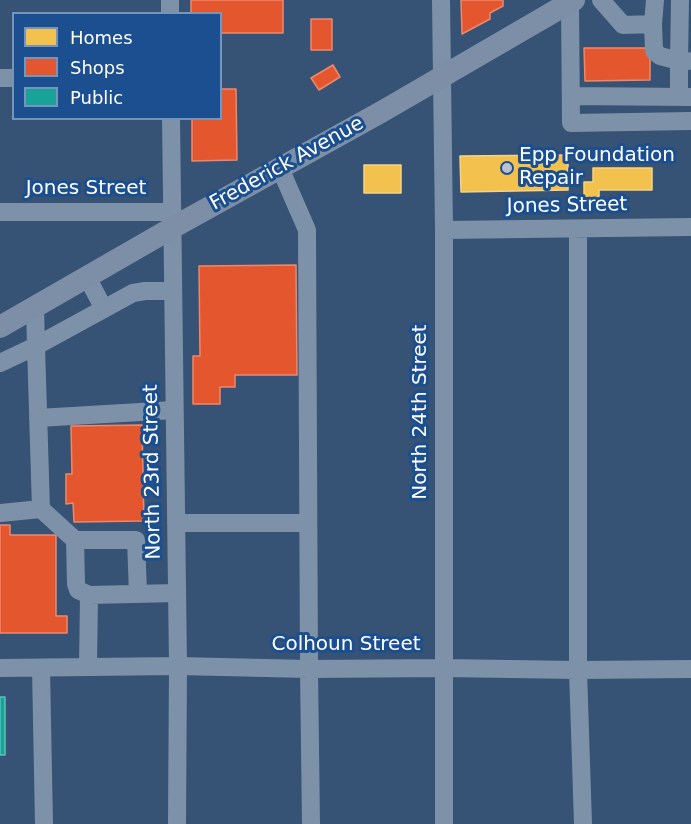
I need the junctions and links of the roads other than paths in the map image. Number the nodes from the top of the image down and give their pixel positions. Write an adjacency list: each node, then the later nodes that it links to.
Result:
1 (441, 0): 8 (street, North 24th Street)
2 (601, 0): 6 (street)
3 (655, 0): 6 (street)
4 (680, 0): 7 (street)
5 (572, 1): 8 (main road, Frederick Avenue); 9 (street)
6 (653, 24): 7 (street)
7 (685, 61): 10 (street)
8 (441, 77): 13 (main road, Frederick Avenue); 18 (street, North 24th Street)
9 (571, 96): 10 (street); 12 (street)
10 (685, 97)
11 (171, 120): 15 (street, North 23rd Street)
12 (691, 121)
13 (280, 168): 15 (main road, Frederick Avenue); 31 (street)
14 (0, 212): 15 (street, Jones Street)
15 (171, 220): 19 (main road, Frederick Avenue); 20 (street, North 23rd Street)
16 (691, 227): 17 (street, Jones Street)
17 (578, 229): 18 (street, Jones Street); 43 (street)
18 (444, 230): 40 (street, North 24th Street)
19 (87, 277): 21 (main road, Frederick Avenue); 22 (street)
20 (173, 291): 22 (street); 26 (street, North 23rd Street)
21 (34, 307): 23 (main road, Frederick Avenue); 24 (street)
22 (104, 309): 24 (street)
23 (0, 327)
24 (36, 346): 25 (street); 27 (street)
25 (0, 363)
26 (174, 410): 27 (street); 30 (street, North 23rd Street)
27 (38, 418): 28 (street)
28 (41, 509): 29 (street); 32 (street)
29 (0, 513)
30 (176, 523): 31 (street); 33 (street, North 23rd Street)
31 (308, 523): 41 (street)
32 (75, 540): 34 (street); 35 (street)
33 (177, 593): 34 (street); 36 (street, North 23rd Street)
34 (138, 594): 35 (street)
35 (89, 595): 37 (street)
36 (178, 666): 37 (street, Colhoun Street); 41 (street, Colhoun Street); 45 (street, North 23rd Street)
37 (88, 667): 39 (street, Colhoun Street)
38 (0, 668): 39 (street, Colhoun Street)
39 (41, 668): 44 (street)
40 (444, 668): 41 (street, Colhoun Street); 43 (street, Colhoun Street); 47 (street, North 24th Street)
41 (309, 669): 46 (street)
42 (691, 669): 43 (street, Colhoun Street)
43 (578, 670): 48 (street)
44 (44, 824)
45 (177, 824)
46 (311, 824)
47 (444, 824)
48 (583, 824)

